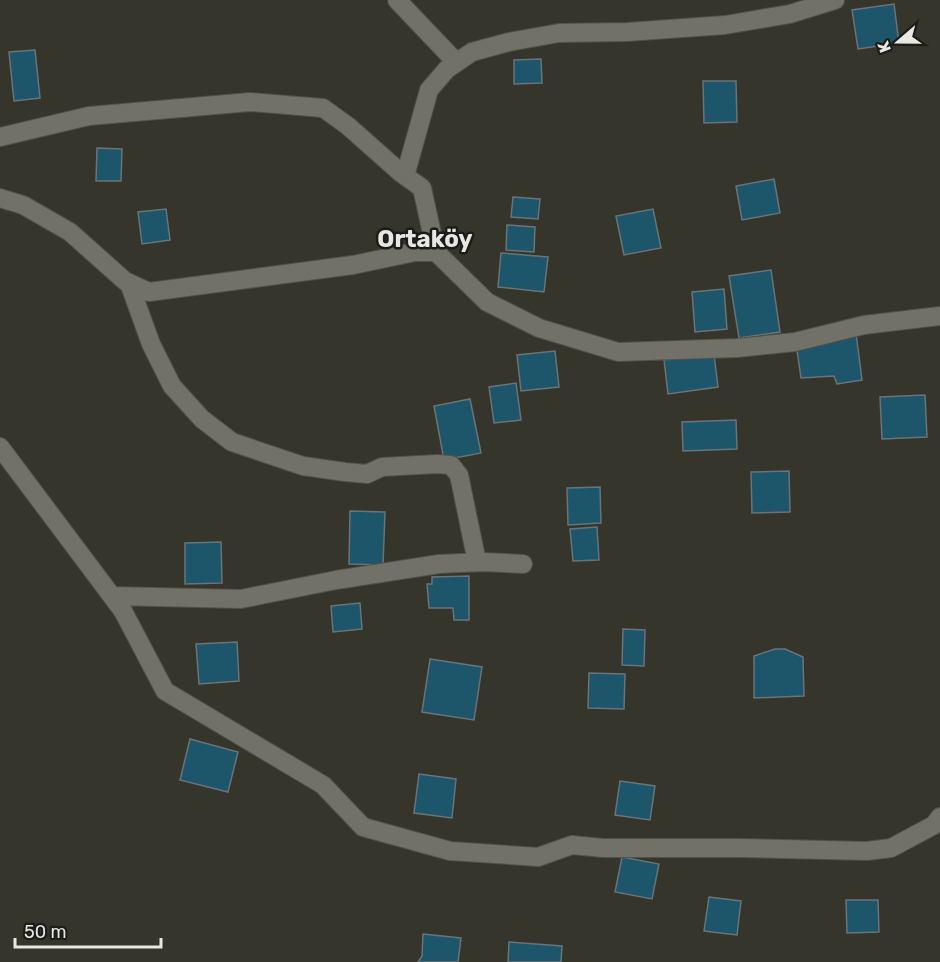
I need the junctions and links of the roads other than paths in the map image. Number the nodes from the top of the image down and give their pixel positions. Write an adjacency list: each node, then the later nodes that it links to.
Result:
1 (397, 0): 3 (street)
2 (835, 0): 3 (street)
3 (456, 62): 5 (street)
4 (0, 137): 5 (street)
5 (405, 176): 7 (street)
6 (0, 198): 8 (street)
7 (436, 252): 8 (street); 9 (street)
8 (129, 283): 11 (street)
9 (940, 316)
10 (0, 447): 13 (street)
11 (477, 562): 12 (street); 13 (street)
12 (523, 564)
13 (112, 596): 14 (street)
14 (940, 817)

